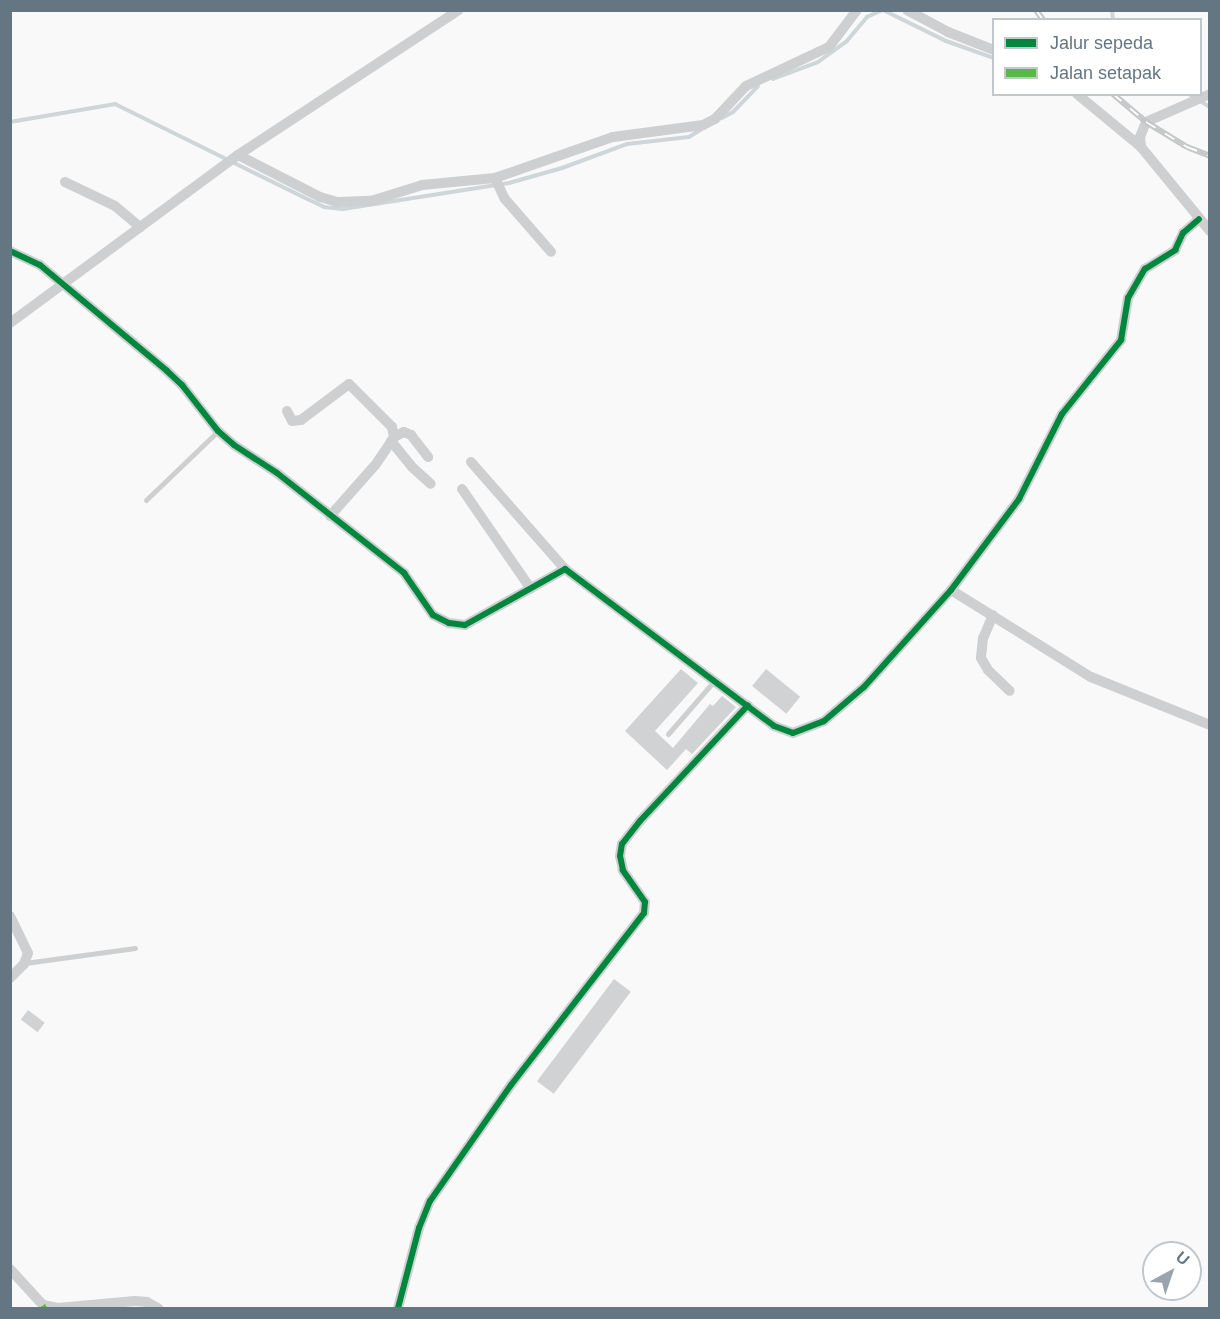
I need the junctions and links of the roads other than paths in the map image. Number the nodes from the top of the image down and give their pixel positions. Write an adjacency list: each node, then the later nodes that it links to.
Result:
1 (459, 10): 8 (street)
2 (857, 10): 9 (street)
3 (907, 10): 4 (street)
4 (992, 50)
5 (1079, 96): 7 (street)
6 (1205, 96): 7 (street)
7 (1141, 147): 11 (street)
8 (237, 155): 9 (street); 12 (street)
9 (495, 179): 15 (street)
10 (64, 182): 12 (street)
11 (1199, 219): 13 (street); 29 (street)
12 (140, 226): 16 (street)
13 (1209, 231)
14 (10, 251): 16 (street)
15 (551, 252)
16 (62, 285): 17 (street); 19 (street)
17 (10, 323)
18 (287, 411): 20 (street)
19 (218, 431): 25 (lane); 26 (street)
20 (393, 439): 21 (street); 23 (street); 26 (street)
21 (429, 457)
22 (471, 462): 27 (street)
23 (431, 484)
24 (462, 489): 28 (street)
25 (146, 500)
26 (330, 516): 28 (street)
27 (565, 569): 28 (street); 31 (street)
28 (531, 589)
29 (951, 590): 30 (street); 33 (street)
30 (993, 615): 32 (street); 34 (street)
31 (715, 680): 33 (street); 35 (lane)
32 (1010, 691)
33 (748, 705): 42 (street)
34 (1209, 725)
35 (669, 734)
36 (10, 916): 38 (street)
37 (135, 948): 38 (lane)
38 (24, 964): 39 (street)
39 (10, 978)
40 (10, 1269): 41 (street)
41 (158, 1308)
42 (398, 1308)

